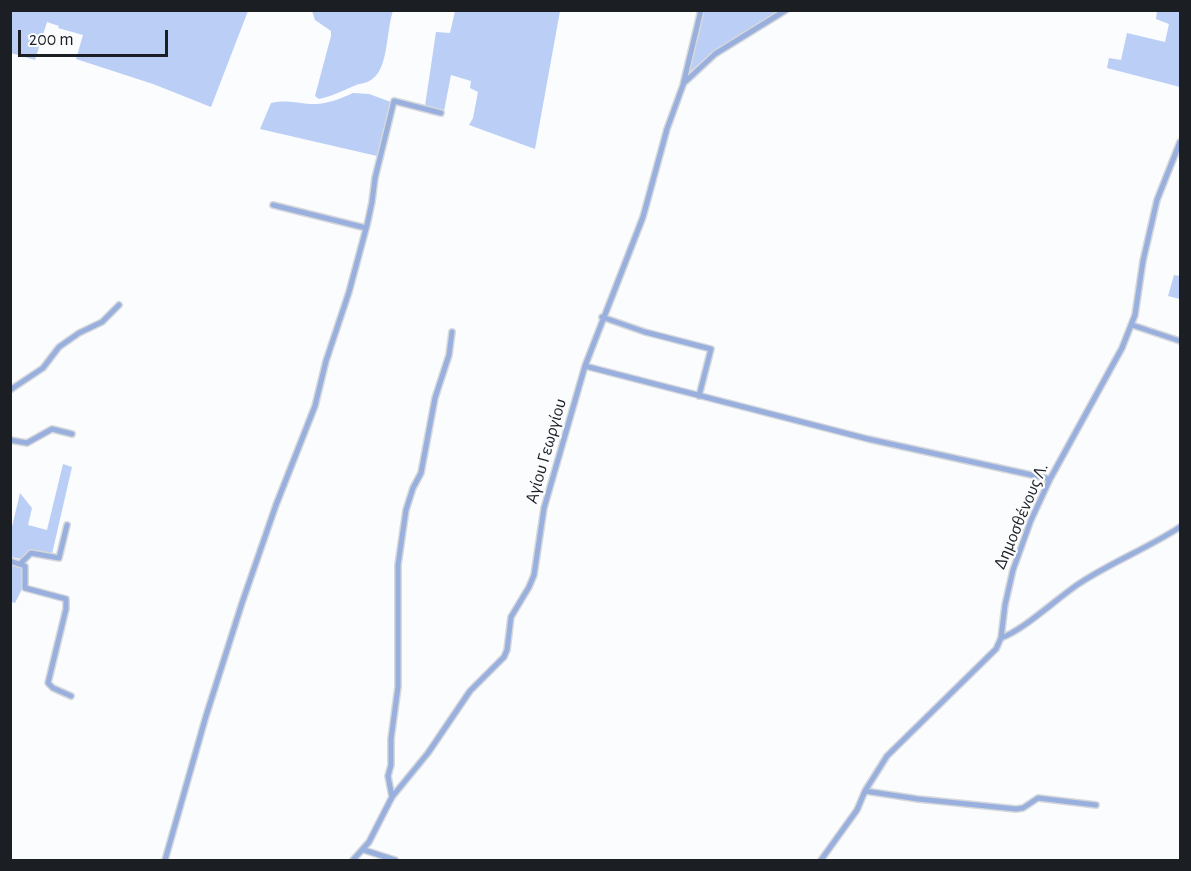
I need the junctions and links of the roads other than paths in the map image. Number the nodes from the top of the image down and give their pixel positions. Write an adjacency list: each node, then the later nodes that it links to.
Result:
1 (701, 10): 3 (street, Αγίου Γεωργίου)
2 (786, 10): 3 (street)
3 (683, 84): 9 (street, Αγίου Γεωργίου)
4 (441, 113): 7 (street)
5 (1180, 142): 10 (street, Δημοσθένους Λ.)
6 (273, 206): 7 (street)
7 (366, 228): 29 (street)
8 (118, 305): 14 (street)
9 (602, 317): 13 (street, Αγίου Γεωργίου); 15 (street)
10 (1132, 325): 12 (street); 18 (street, Δημοσθένους Λ.)
11 (452, 332): 26 (street)
12 (1180, 341)
13 (585, 366): 15 (street); 26 (street, Αγίου Γεωργίου)
14 (10, 390)
15 (699, 396): 18 (street)
16 (72, 434): 17 (street)
17 (10, 440)
18 (1050, 479): 23 (street, Δημοσθένους Λ.)
19 (67, 525): 22 (street)
20 (1180, 527): 23 (street)
21 (10, 561): 22 (street)
22 (20, 564): 24 (street)
23 (1001, 638): 25 (street, Δημοσθένους Λ.)
24 (70, 696)
25 (865, 791): 27 (street); 32 (street, Δημοσθένους Λ.)
26 (392, 796): 28 (street, Αγίου Γεωργίου)
27 (1096, 805)
28 (364, 850): 30 (street, Αγίου Γεωργίου); 31 (street)
29 (165, 861)
30 (353, 861)
31 (395, 861)
32 (822, 861)

